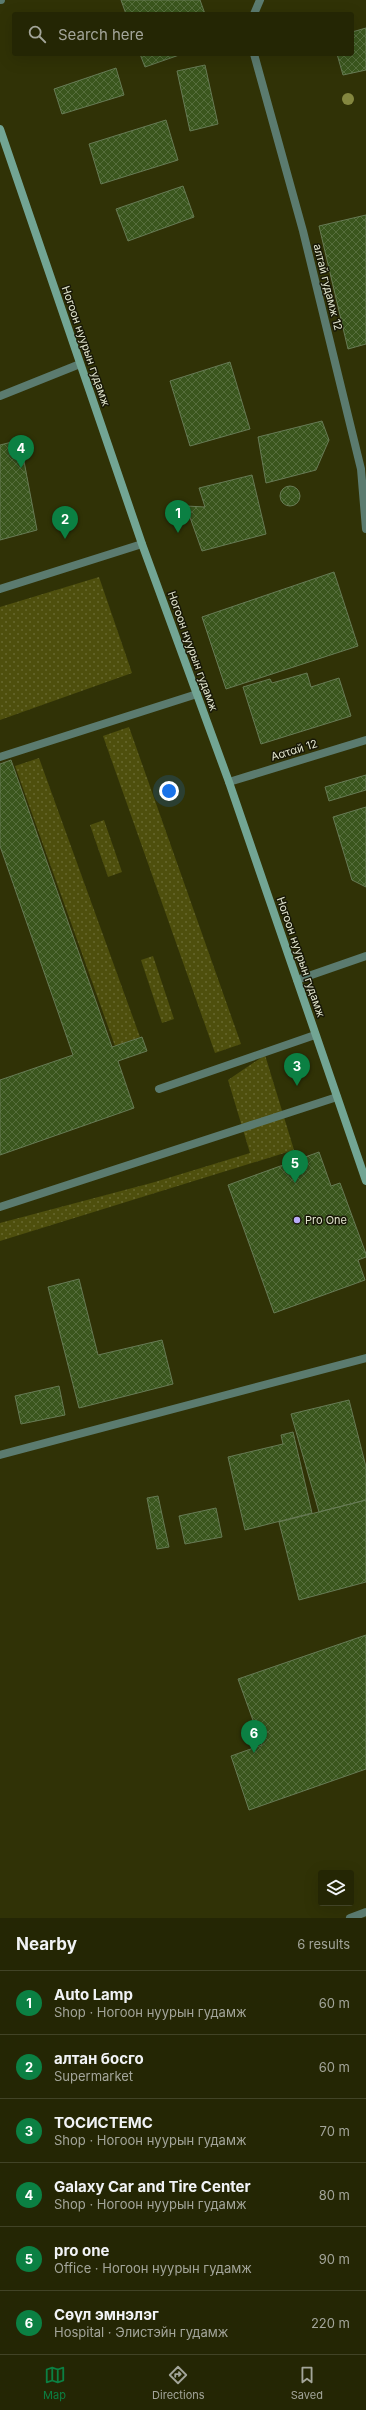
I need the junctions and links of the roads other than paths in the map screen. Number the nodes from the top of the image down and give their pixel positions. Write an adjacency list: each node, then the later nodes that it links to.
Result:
1 (260, 0): 2 (street)
2 (255, 12)
3 (255, 56): 7 (street, алтай гудамж 12)
4 (0, 129): 5 (main road, Ногоон нуурын гудамж)
5 (80, 364): 6 (street); 9 (main road, Ногоон нуурын гудамж)
6 (0, 396)
7 (363, 468): 8 (street, алтай гудамж 12)
8 (366, 529)
9 (142, 544): 10 (street); 11 (main road, Ногоон нуурын гудамж)
10 (0, 590)
11 (197, 694): 13 (street); 14 (main road, Ногоон нуурын гудамж)
12 (366, 740): 14 (street, Ααταй 12)
13 (0, 757)
14 (230, 782): 16 (main road, Ногоон нуурын гудамж)
15 (366, 956): 16 (street)
16 (297, 980): 17 (main road, Ногоон нуурын гудамж)
17 (315, 1035): 18 (street); 19 (main road, Ногоон нуурын гудамж)
18 (159, 1089)
19 (337, 1097): 20 (main road, Ногоон нуурын гудамж); 21 (street)
20 (366, 1181)
21 (0, 1207)
22 (366, 1358): 23 (street)
23 (0, 1455)
24 (366, 1912): 25 (street)
25 (350, 1918)

